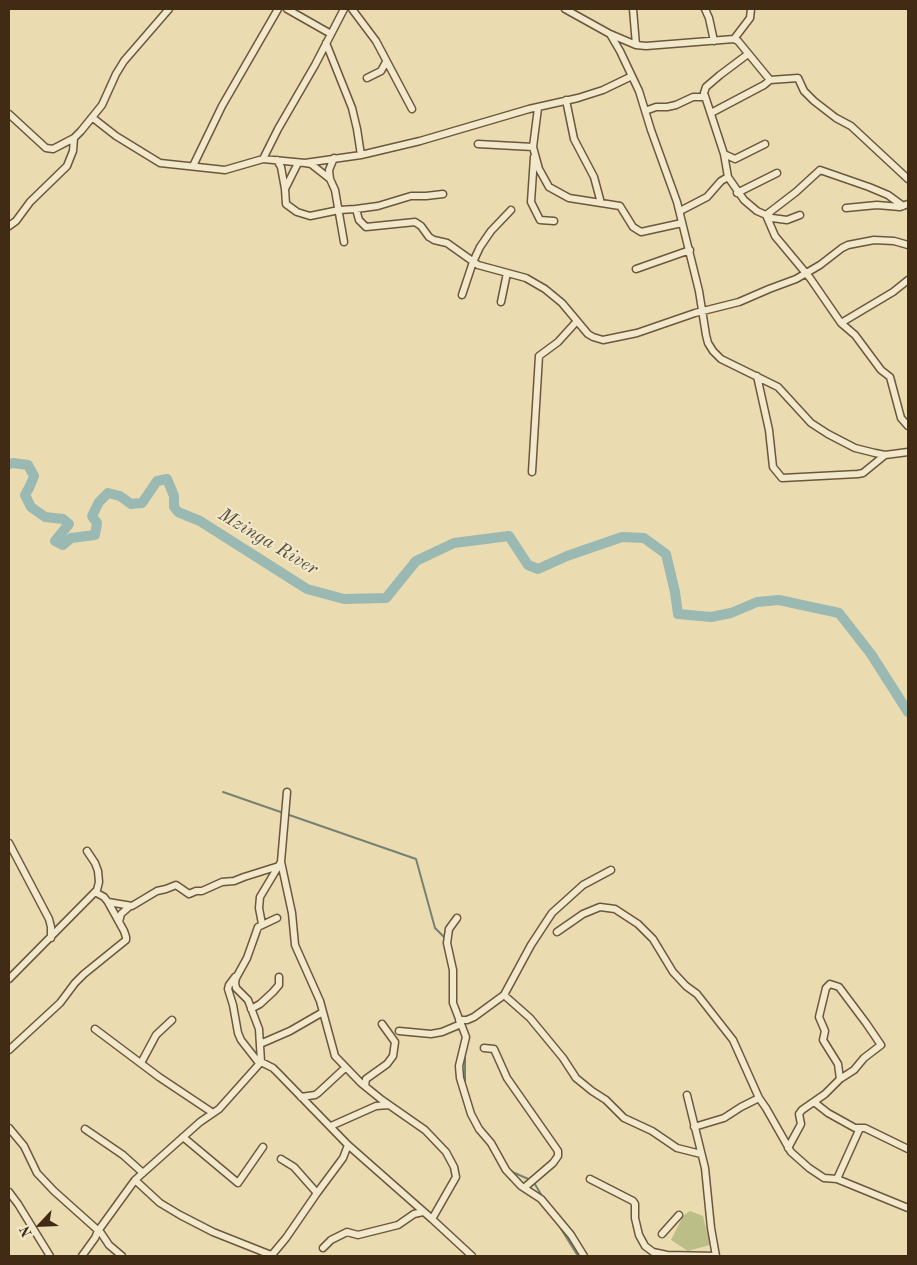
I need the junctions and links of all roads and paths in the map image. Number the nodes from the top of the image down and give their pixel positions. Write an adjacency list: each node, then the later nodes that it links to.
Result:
1 (169, 9): 28 (street)
2 (278, 9): 40 (street)
3 (287, 9): 10 (street)
4 (344, 9): 10 (street)
5 (352, 9): 17 (street)
6 (565, 9): 11 (street)
7 (633, 9): 15 (street)
8 (705, 9): 13 (street)
9 (751, 9): 12 (street)
10 (331, 34): 14 (street)
11 (610, 34): 15 (street); 18 (street)
12 (734, 39): 13 (street); 16 (street)
13 (714, 41): 15 (street)
14 (326, 43): 34 (street); 36 (street)
15 (636, 45)
16 (748, 54): 20 (street); 21 (street)
17 (386, 62): 19 (street); 24 (street)
18 (632, 76): 22 (street); 25 (street)
19 (367, 78)
20 (770, 80): 26 (street); 45 (street)
21 (705, 97): 25 (street); 26 (street)
22 (566, 100): 23 (street); 49 (street)
23 (538, 108): 32 (street); 34 (street)
24 (412, 109)
25 (645, 111): 55 (street)
26 (711, 113): 33 (street)
27 (9, 114): 29 (street)
28 (93, 118): 29 (street); 40 (street)
29 (74, 138): 60 (street)
30 (478, 144): 32 (street)
31 (765, 144): 33 (street)
32 (534, 149): 49 (street); 58 (street)
33 (724, 154): 43 (street)
34 (361, 155): 35 (street)
35 (334, 158): 39 (street); 44 (street)
36 (263, 159): 37 (street); 40 (street)
37 (277, 160): 38 (street); 46 (street)
38 (298, 163): 39 (street); 41 (street)
39 (308, 163): 41 (street); 44 (street)
40 (193, 166)
41 (294, 172): 46 (street)
42 (777, 173): 47 (street)
43 (728, 177): 47 (street); 55 (street)
44 (330, 179): 53 (street)
45 (908, 179)
46 (285, 188): 53 (street)
47 (738, 193): 57 (street)
48 (443, 194): 52 (street)
49 (601, 204): 59 (street)
50 (906, 205): 51 (street); 57 (street)
51 (846, 208)
52 (356, 209): 53 (street); 64 (street)
53 (339, 210): 61 (street)
54 (511, 210): 64 (street)
55 (680, 211): 59 (street)
56 (800, 215): 57 (street)
57 (766, 216): 67 (street)
58 (554, 221)
59 (682, 223): 63 (street)
60 (9, 226)
61 (344, 242)
62 (908, 245): 67 (street)
63 (690, 250): 65 (street); 71 (street)
64 (472, 262): 66 (street); 69 (street)
65 (636, 269)
66 (507, 272): 70 (street); 72 (street)
67 (806, 274): 71 (street); 73 (street)
68 (908, 280): 73 (street)
69 (462, 295)
70 (501, 302)
71 (703, 310): 72 (street); 74 (street)
72 (577, 321): 78 (street)
73 (841, 323): 75 (street)
74 (757, 376): 77 (street); 77 (street)
75 (908, 426)
76 (908, 452): 77 (street)
77 (886, 455)
78 (532, 472)
79 (287, 792): 82 (street)
80 (9, 842): 92 (street)
81 (87, 851): 84 (street)
82 (280, 864): 86 (street); 90 (street); 98 (street)
83 (611, 870): 96 (street)
84 (95, 892): 85 (street); 92 (street)
85 (108, 902): 86 (street); 89 (street)
86 (130, 906): 89 (street)
87 (277, 918): 90 (street)
88 (457, 918): 100 (street)
89 (119, 922): 106 (street)
90 (262, 924): 93 (street)
91 (557, 932): 114 (street)
92 (51, 938): 94 (street)
93 (239, 974): 97 (street); 107 (street)
94 (9, 977)
95 (279, 977): 97 (street)
96 (504, 995): 100 (street); 128 (street)
97 (252, 1009): 104 (street)
98 (323, 1012): 104 (street); 109 (street)
99 (172, 1020): 108 (street)
100 (460, 1022): 103 (street); 134 (street)
101 (382, 1024): 111 (street)
102 (95, 1029): 108 (street)
103 (399, 1031)
104 (260, 1044): 107 (street)
105 (484, 1048): 134 (street)
106 (9, 1050)
107 (260, 1062): 113 (street); 117 (street)
108 (141, 1063): 117 (street)
109 (345, 1068): 111 (street); 113 (street)
110 (840, 1079): 110 (street); 115 (street)
111 (366, 1086): 116 (street)
112 (687, 1095): 120 (street)
113 (301, 1097): 118 (street)
114 (759, 1098): 120 (street); 126 (street)
115 (814, 1102): 121 (street); 126 (street)
116 (390, 1106): 118 (street); 140 (street)
117 (213, 1113): 123 (street)
118 (331, 1126): 124 (street)
119 (9, 1128): 141 (street)
120 (694, 1128): 128 (street)
121 (860, 1128): 127 (street); 131 (street)
122 (85, 1129): 130 (street)
123 (183, 1138): 125 (street); 130 (street)
124 (348, 1145): 136 (street); 138 (street)
125 (263, 1147)
126 (788, 1148): 131 (street)
127 (908, 1149)
128 (701, 1154): 151 (street)
129 (281, 1159): 136 (street)
130 (143, 1173): 133 (street)
131 (837, 1178): 137 (street)
132 (590, 1179): 144 (street)
133 (135, 1180): 141 (street); 148 (street)
134 (525, 1188): 150 (street)
135 (9, 1192): 145 (street)
136 (316, 1193): 148 (street)
137 (908, 1208)
138 (423, 1212): 140 (street); 143 (street)
139 (679, 1215): 142 (street)
140 (432, 1219): 149 (street)
141 (98, 1231): 146 (street); 147 (street)
142 (662, 1234)
143 (322, 1248)
144 (674, 1255): 151 (street)
145 (50, 1256)
146 (82, 1256)
147 (122, 1256)
148 (271, 1256)
149 (472, 1256)
150 (584, 1256)
151 (716, 1256)

